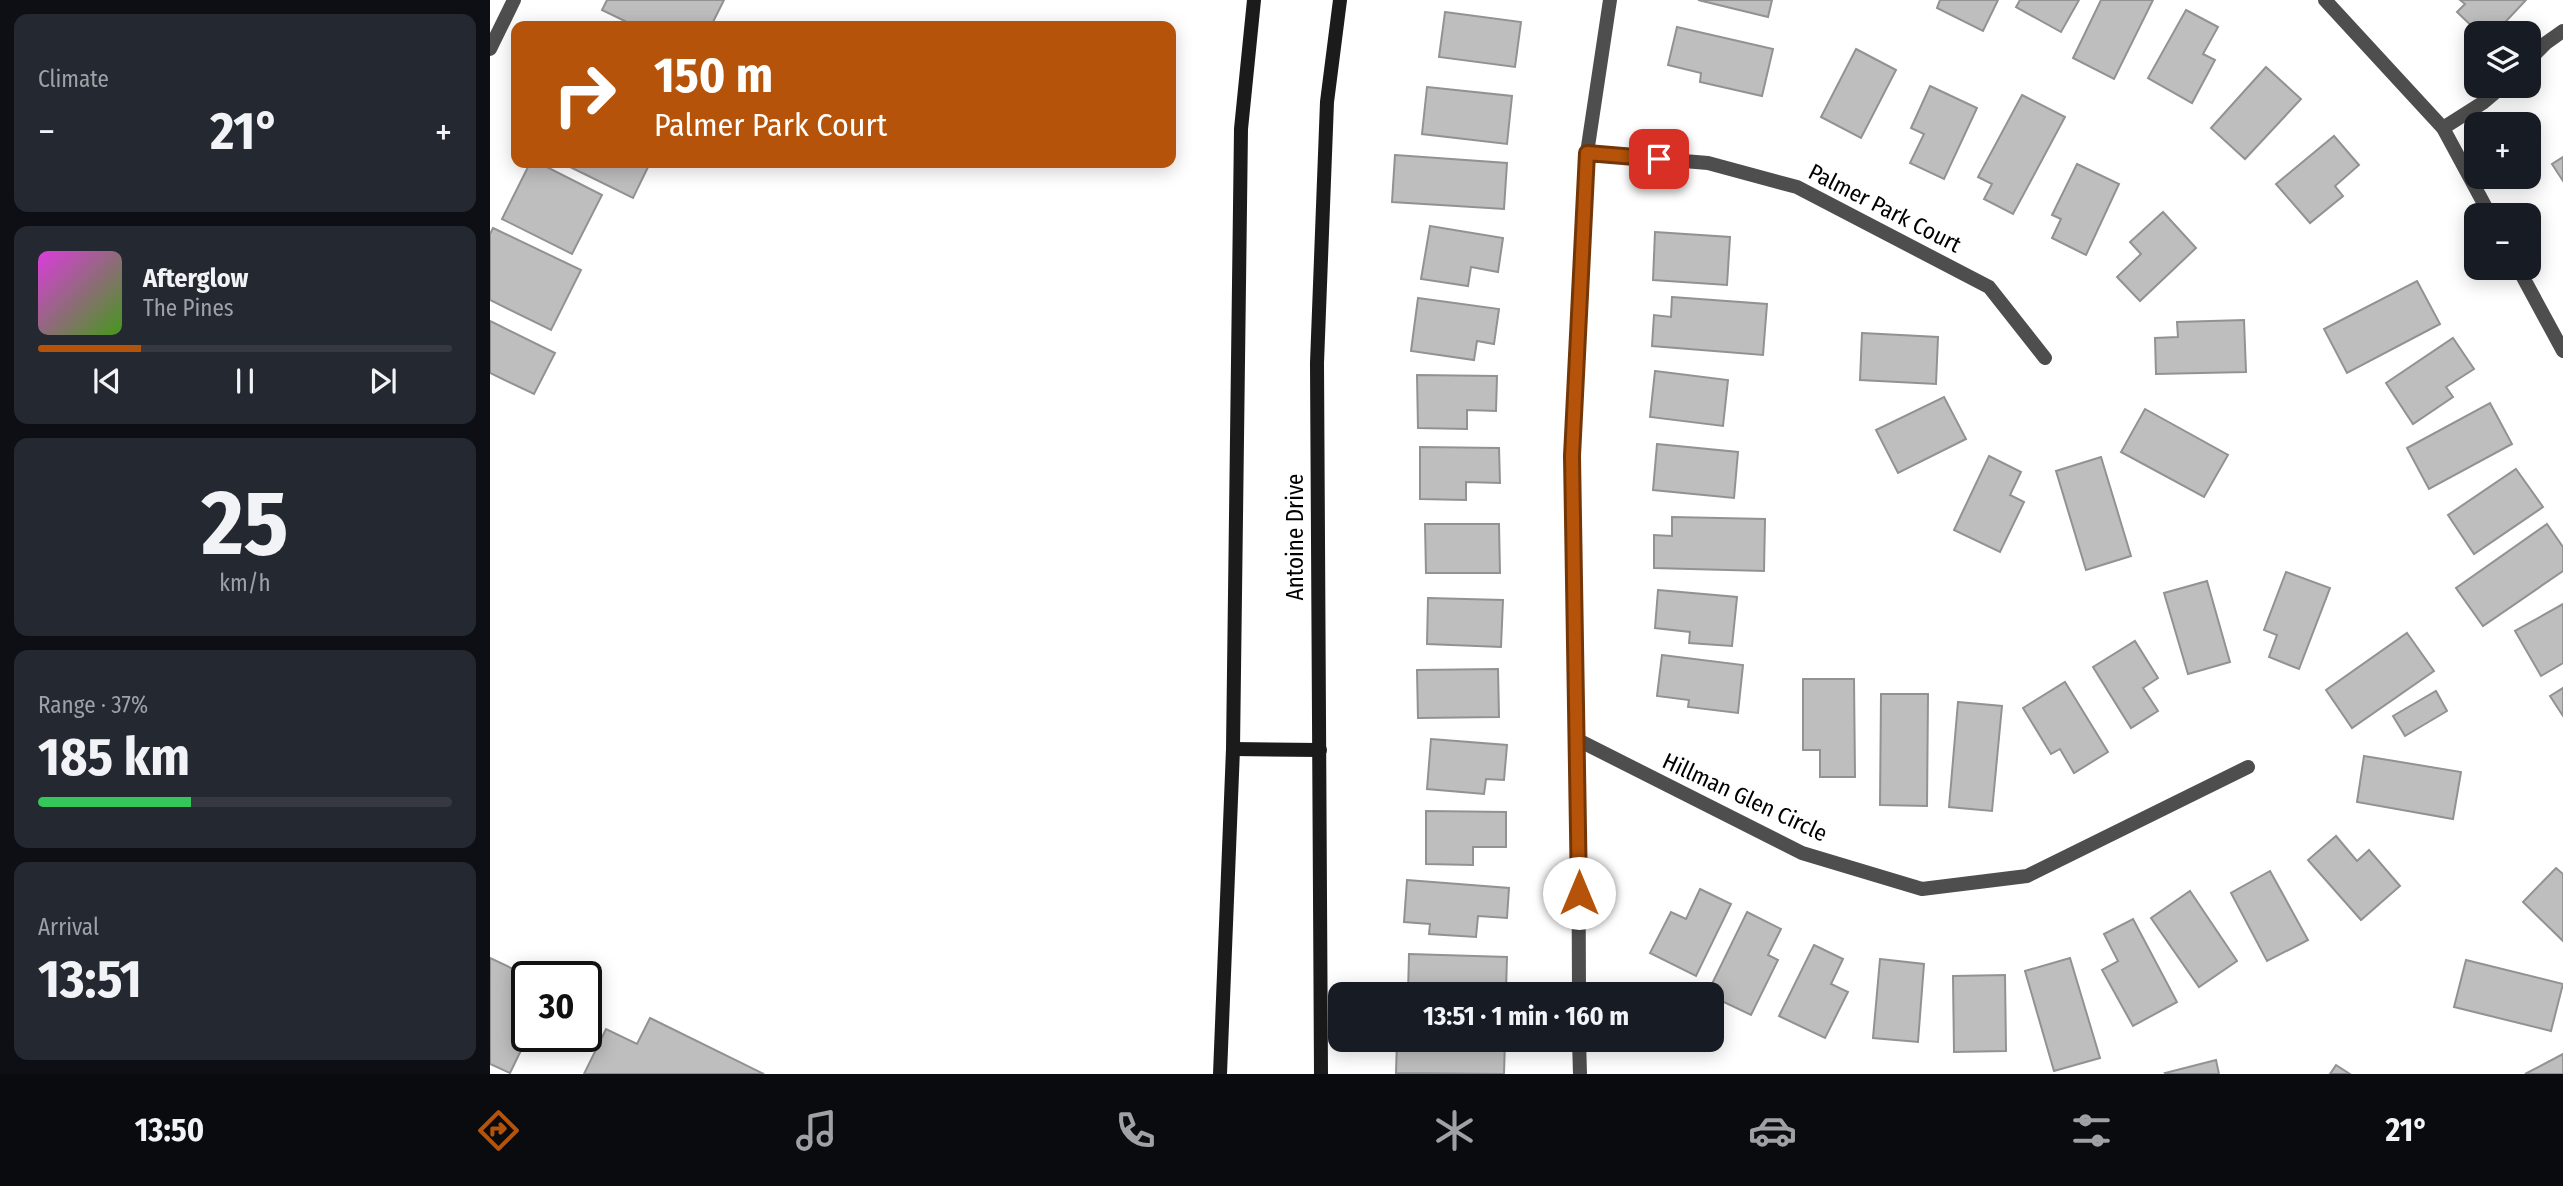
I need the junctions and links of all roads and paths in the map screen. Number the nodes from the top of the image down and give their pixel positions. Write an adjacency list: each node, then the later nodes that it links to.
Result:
1 (514, 0): 8 (street)
2 (1254, 0): 17 (main road)
3 (1340, 0): 18 (main road, Antoine Drive)
4 (1610, 0): 11 (street)
5 (2325, 0): 10 (street)
6 (2563, 31): 7 (street)
7 (2541, 48)
8 (490, 49)
9 (2489, 98): 10 (street)
10 (2443, 128): 12 (street)
11 (1587, 153): 15 (street, Palmer Park Court); 16 (street)
12 (2484, 203)
13 (2525, 280): 14 (street)
14 (2563, 351)
15 (2045, 358)
16 (1578, 740): 19 (street, Hillman Glen Circle); 20 (street)
17 (1233, 749): 18 (main road); 22 (main road)
18 (1320, 750): 23 (main road, Antoine Drive)
19 (2248, 767)
20 (1579, 982)
21 (1579, 1052): 24 (street)
22 (1220, 1074)
23 (1321, 1074)
24 (1580, 1074)

